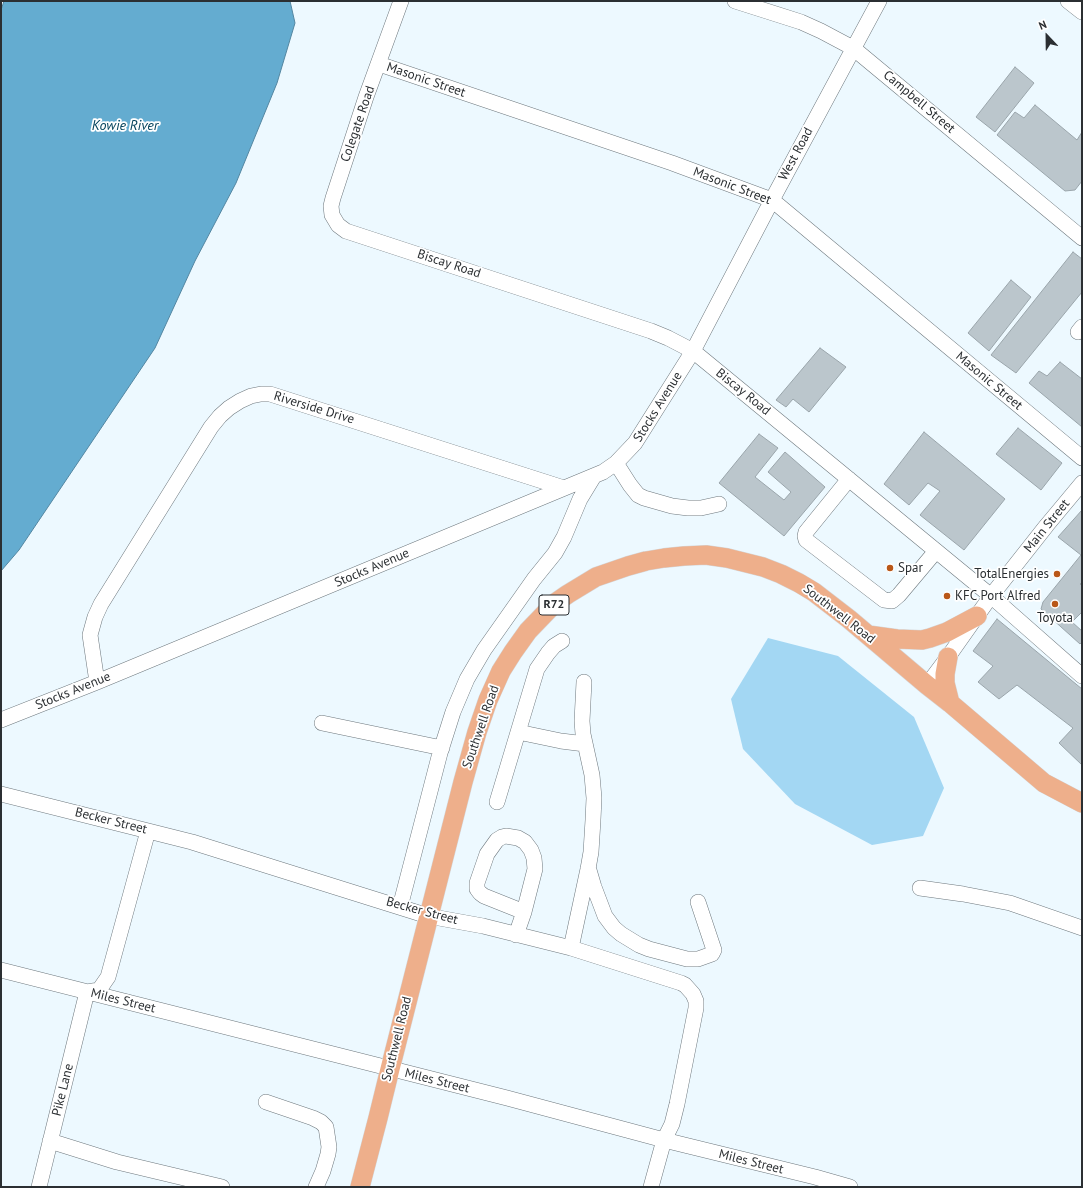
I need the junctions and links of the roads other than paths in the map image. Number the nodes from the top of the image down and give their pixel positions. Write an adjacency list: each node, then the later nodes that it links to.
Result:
1 (401, 1): 7 (street, Colegate Road)
2 (735, 1): 6 (street, Campbell Street)
3 (879, 1): 6 (street, West Road)
4 (1068, 1): 5 (street)
5 (1082, 12)
6 (853, 48): 8 (street, West Road); 10 (street, Campbell Street)
7 (379, 64): 8 (street, Masonic Street); 9 (street, Colegate Road)
8 (772, 200): 11 (street, West Road); 12 (street, Masonic Street)
9 (338, 225): 11 (street, Biscay Road)
10 (1079, 230)
11 (693, 351): 13 (street, Stocks Avenue); 15 (street, Biscay Road)
12 (1082, 458)
13 (616, 463): 14 (street, Stocks Avenue); 18 (street)
14 (594, 476): 17 (street, Stocks Avenue); 34 (street)
15 (849, 479): 19 (street, Biscay Road); 19 (street)
16 (1082, 483): 20 (street, Main Street)
17 (564, 488): 26 (street, Stocks Avenue); 26 (street, Riverside Drive)
18 (719, 504)
19 (936, 551): 20 (street, Biscay Road)
20 (992, 596): 21 (street, Main Street); 25 (street, Biscay Road)
21 (977, 616): 22 (main road); 24 (street, Main Street)
22 (868, 635): 28 (main road, Southwell Road / R72); 44 (main road, Southwell Road / R72)
23 (562, 641): 32 (street)
24 (948, 657): 28 (street, Main Street); 29 (main road)
25 (1082, 674)
26 (98, 682): 30 (street, Stocks Avenue)
27 (584, 682): 33 (street)
28 (927, 685): 29 (main road, Southwell Road / R72)
29 (950, 703): 37 (main road, Southwell Road / R72)
30 (1, 720)
31 (322, 723): 34 (street)
32 (518, 732): 33 (street); 36 (street)
33 (585, 744): 39 (street)
34 (442, 748): 42 (street)
35 (1, 794): 38 (street, Becker Street)
36 (497, 802)
37 (1082, 803)
38 (148, 831): 42 (street, Becker Street); 49 (street)
39 (588, 869): 41 (street); 47 (street)
40 (920, 888): 45 (street)
41 (698, 902)
42 (400, 907): 44 (street, Becker Street)
43 (524, 912): 43 (street); 46 (street)
44 (428, 916): 46 (street, Becker Street); 50 (main road, Southwell Road / R72)
45 (1082, 928)
46 (516, 935): 47 (street, Becker Street)
47 (571, 948): 52 (street, Becker Street)
48 (1, 970): 49 (street, Miles Street)
49 (87, 992): 50 (street, Miles Street); 53 (street, Pike Lane)
50 (390, 1069): 52 (street, Miles Street); 58 (main road, Southwell Road / R72)
51 (266, 1102): 57 (street)
52 (664, 1140): 59 (street, Becker Street); 60 (street, Miles Street)
53 (50, 1141): 54 (street); 55 (street, Pike Lane)
54 (181, 1182): 56 (street)
55 (39, 1187)
56 (222, 1187)
57 (316, 1187)
58 (360, 1187)
59 (651, 1187)
60 (850, 1187)

